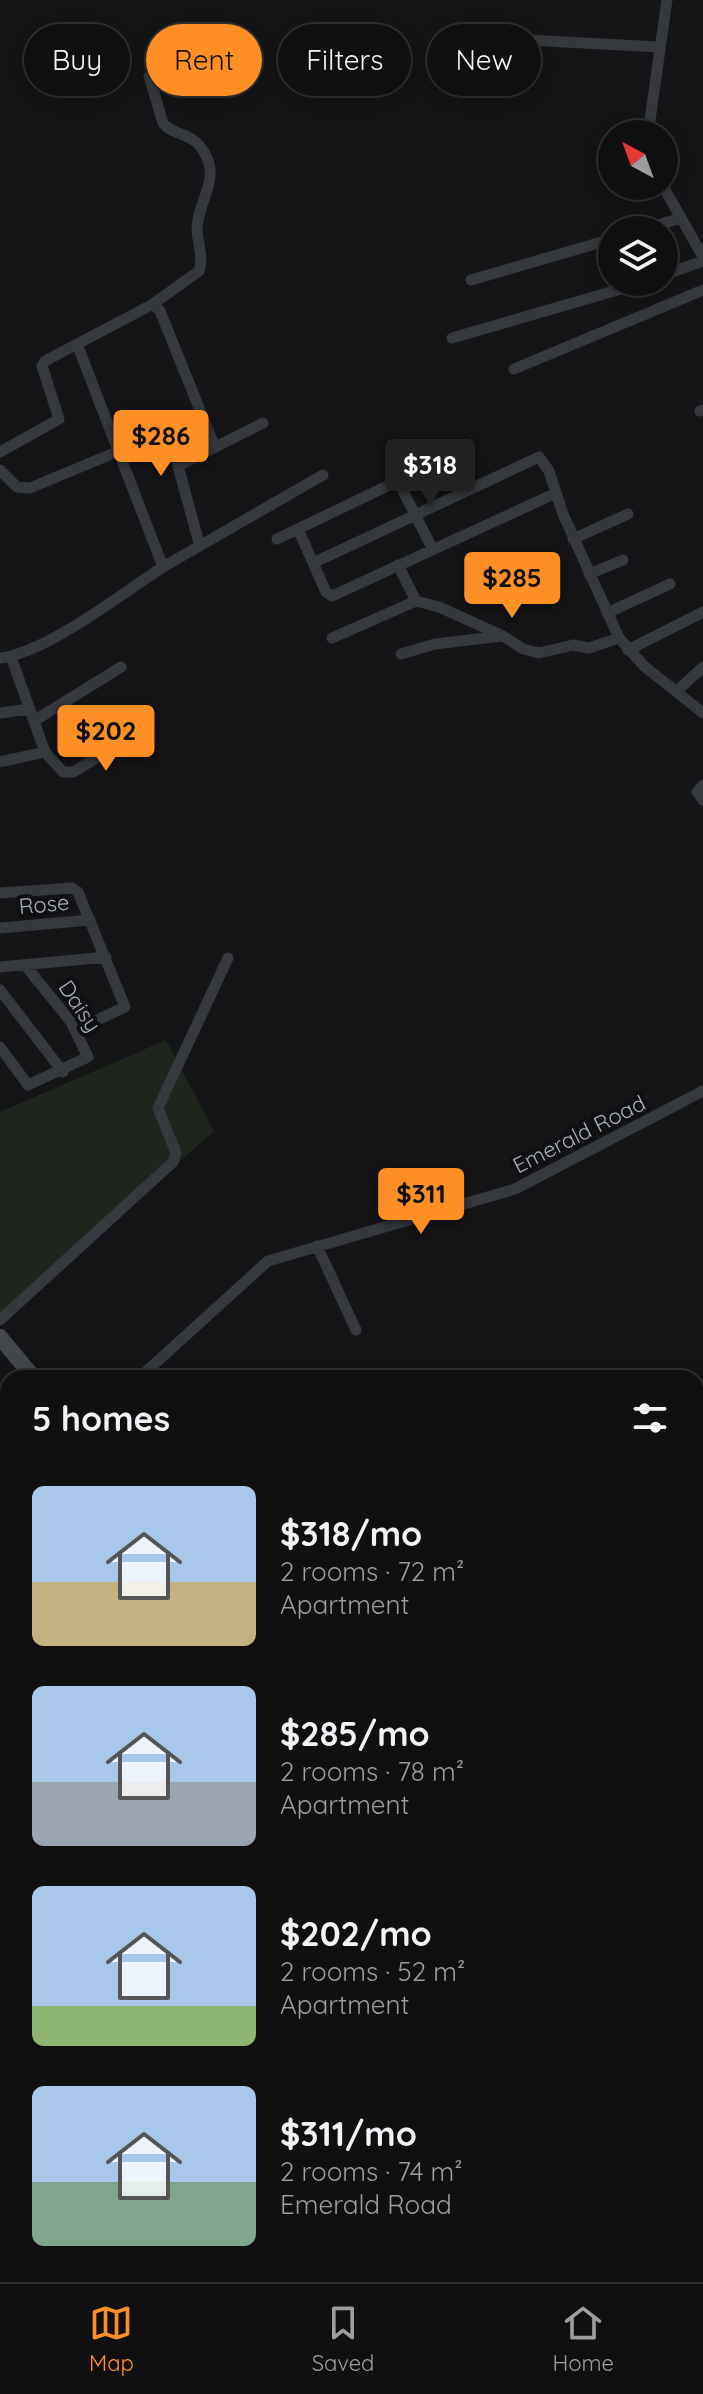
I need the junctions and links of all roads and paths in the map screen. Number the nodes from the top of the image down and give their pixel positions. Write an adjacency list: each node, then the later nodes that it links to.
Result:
1 (667, 0): 3 (street)
2 (541, 41): 3 (street)
3 (659, 47): 5 (street)
4 (155, 96): 15 (street)
5 (650, 120)
6 (671, 200): 7 (street)
7 (681, 218): 8 (street); 10 (street)
8 (678, 219)
9 (598, 243): 12 (street)
10 (703, 259): 11 (street)
11 (678, 269)
12 (471, 280)
13 (703, 290): 18 (street)
14 (598, 296): 16 (street)
15 (153, 304): 17 (street); 20 (street)
16 (452, 338)
17 (77, 344): 21 (street); 22 (street)
18 (514, 369)
19 (263, 423): 20 (street)
20 (214, 445): 33 (street)
21 (119, 451): 24 (street); 38 (street)
22 (0, 452)
23 (452, 455): 26 (street)
24 (0, 470)
25 (323, 475): 33 (street)
26 (398, 481): 29 (street); 30 (street)
27 (554, 494): 29 (street); 32 (street); 34 (street)
28 (628, 514): 32 (street)
29 (415, 516): 34 (street); 36 (street)
30 (298, 529): 31 (street); 36 (street)
31 (277, 539)
32 (573, 539): 39 (street)
33 (199, 543): 38 (street)
34 (432, 548): 37 (street)
35 (623, 560): 39 (street)
36 (313, 563): 37 (street)
37 (398, 565): 41 (street)
38 (163, 567): 49 (street)
39 (589, 574): 43 (street)
40 (670, 584): 43 (street)
41 (416, 601): 44 (street); 45 (street)
42 (703, 612): 47 (street)
43 (607, 613): 46 (street)
44 (503, 636): 46 (street); 48 (street)
45 (332, 638)
46 (619, 638): 47 (street)
47 (628, 650): 52 (street)
48 (401, 654)
49 (5, 658): 55 (street)
50 (121, 667): 55 (street)
51 (703, 667): 52 (street)
52 (677, 691): 54 (street)
53 (0, 713): 55 (street)
54 (703, 713)
55 (31, 715): 57 (street)
56 (121, 743): 57 (street)
57 (45, 752): 58 (street)
58 (0, 762)
59 (703, 785): 60 (street)
60 (703, 800)
61 (0, 893): 62 (street)
62 (90, 920): 63 (street, Rose); 64 (street)
63 (0, 928)
64 (106, 957): 66 (street); 69 (street)
65 (228, 958): 74 (street)
66 (25, 965): 67 (street); 69 (street, Daisy)
67 (0, 967)
68 (0, 990): 71 (street)
69 (76, 1030): 71 (street, Daisy)
70 (0, 1047): 71 (street)
71 (63, 1072)
72 (703, 1091): 73 (street, Emerald Road)
73 (317, 1246): 75 (street); 78 (street, Emerald Road)
74 (0, 1320)
75 (356, 1330)
76 (0, 1337): 77 (street)
77 (27, 1370)
78 (148, 1370)

